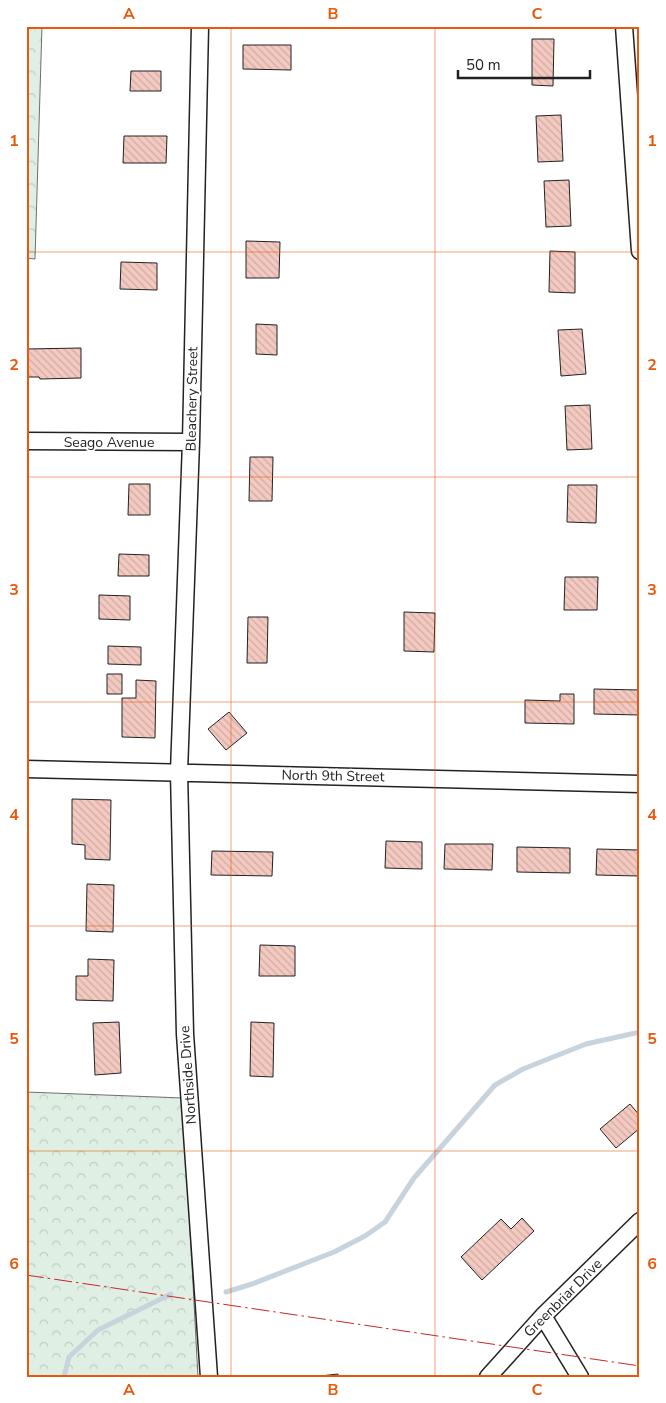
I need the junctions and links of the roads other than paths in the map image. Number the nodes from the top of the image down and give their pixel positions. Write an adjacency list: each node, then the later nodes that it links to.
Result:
1 (200, 26): 5 (street, Bleachery Street)
2 (624, 26): 3 (street)
3 (640, 251)
4 (26, 441): 5 (street, Seago Avenue)
5 (191, 442): 7 (street, Bleachery Street)
6 (26, 769): 7 (street, North 9th Street)
7 (179, 772): 8 (street, North 9th Street); 11 (street, Northside Drive)
8 (640, 784)
9 (640, 1221): 10 (street, Greenbriar Drive)
10 (543, 1316): 12 (street, Greenbriar Drive); 13 (street)
11 (209, 1377)
12 (488, 1377)
13 (580, 1377)

